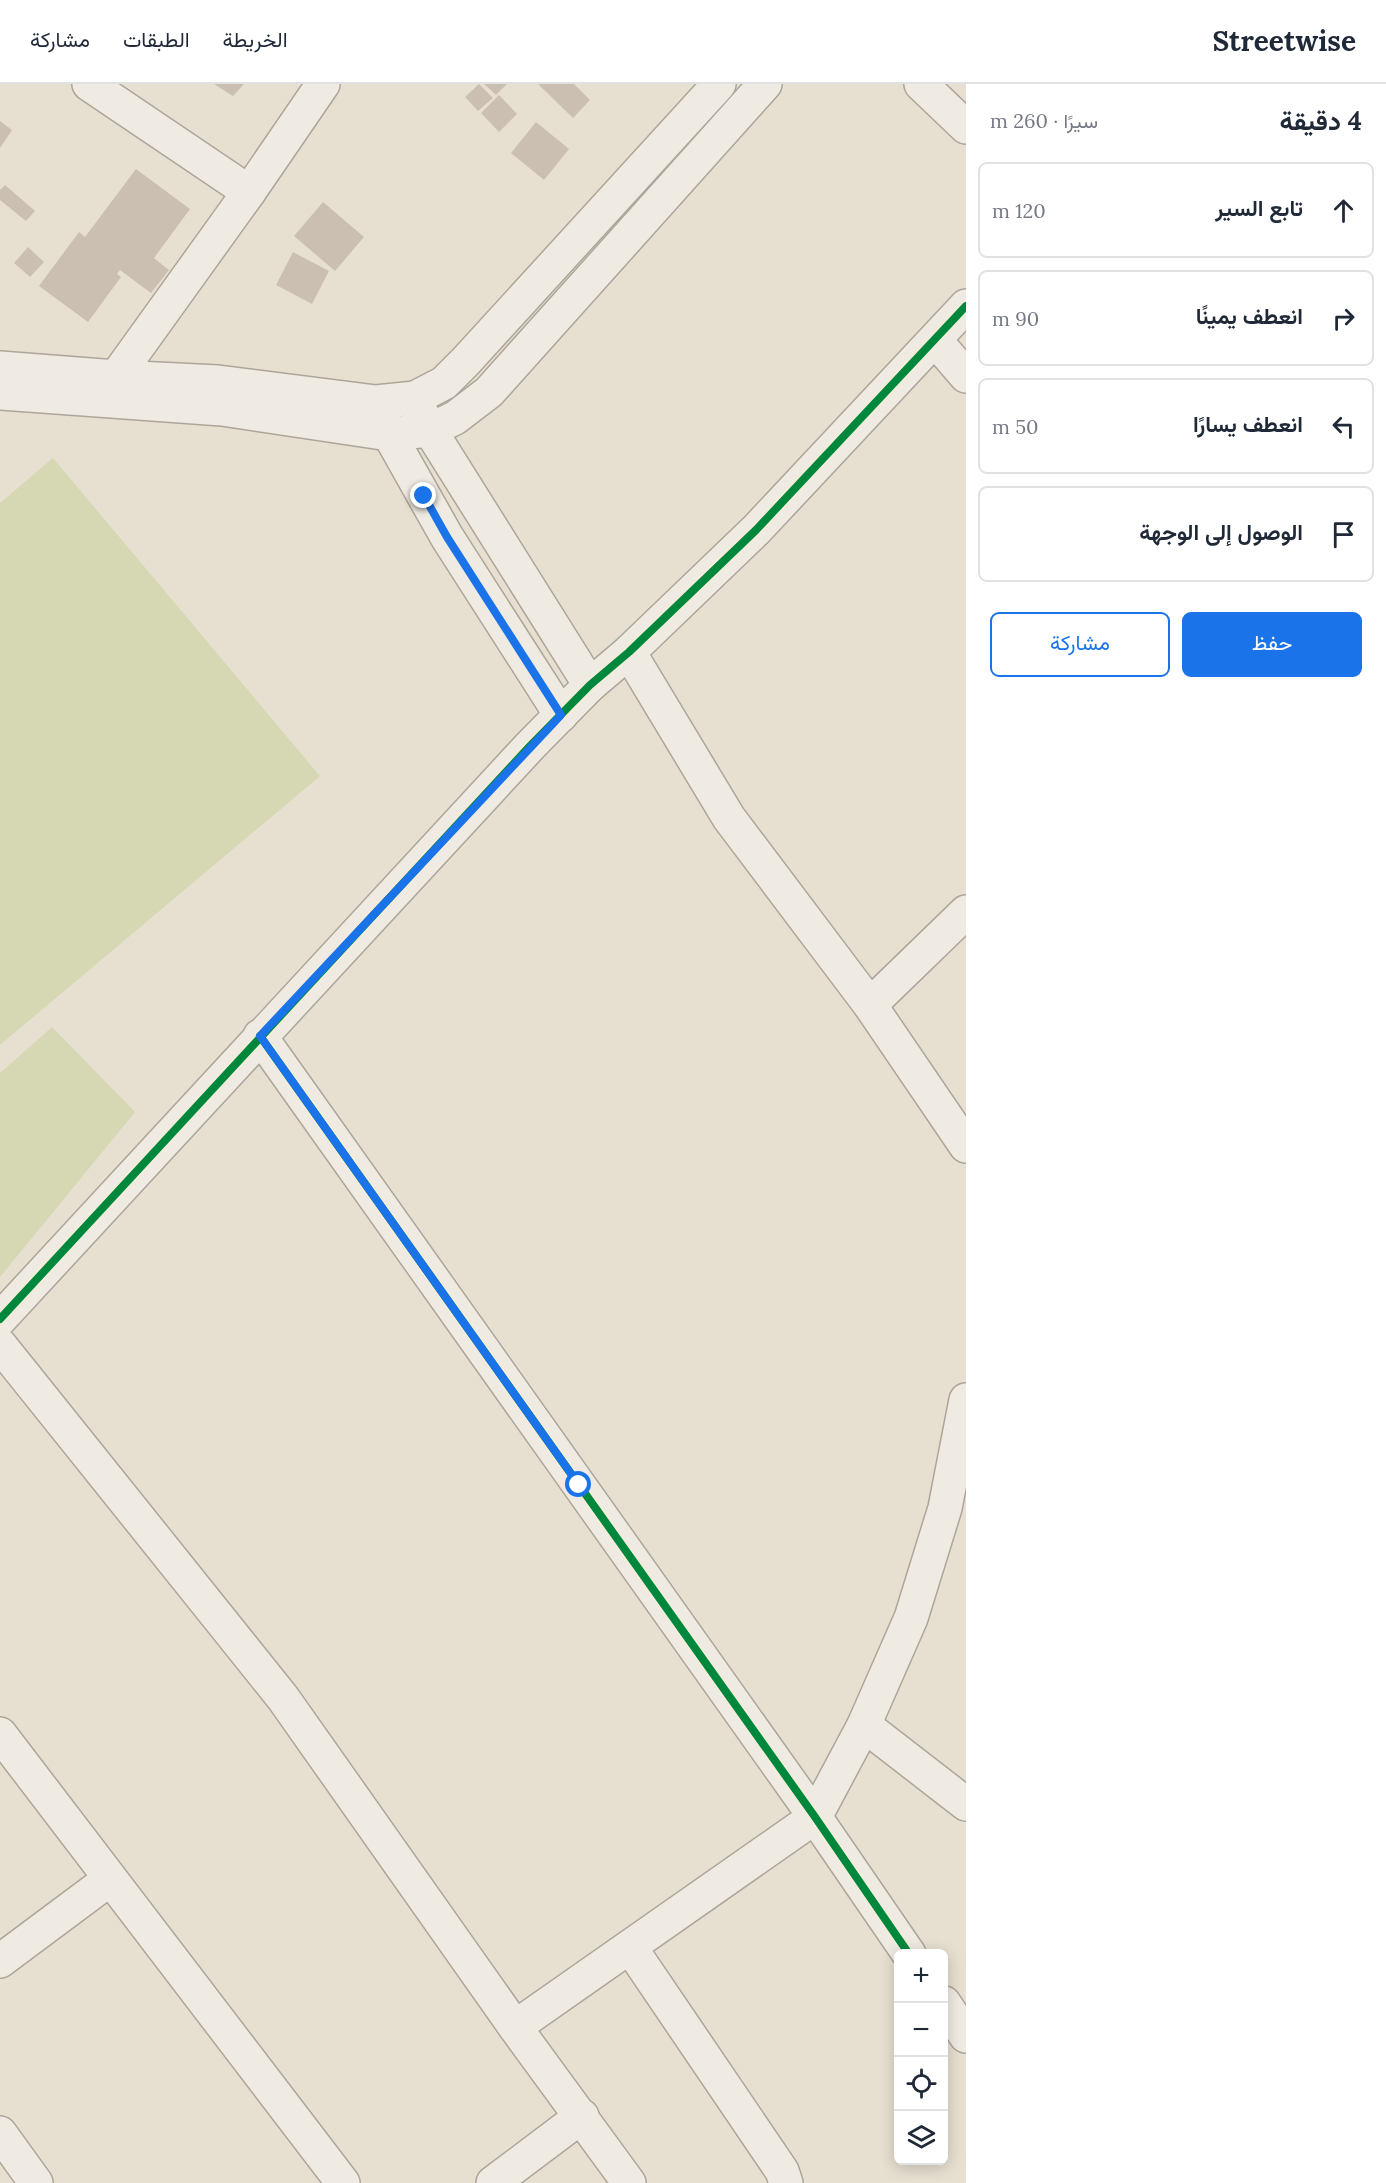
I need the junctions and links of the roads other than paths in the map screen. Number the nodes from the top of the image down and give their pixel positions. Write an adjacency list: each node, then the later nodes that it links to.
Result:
1 (89, 84): 7 (street)
2 (323, 84): 7 (street)
3 (719, 84): 14 (street)
4 (765, 84): 16 (street)
5 (921, 84): 6 (street)
6 (966, 127)
7 (249, 192): 12 (street)
8 (966, 306): 9 (street)
9 (934, 340): 11 (street); 18 (street)
10 (0, 368): 12 (street)
11 (966, 376)
12 (116, 377): 15 (street)
13 (0, 393): 17 (street)
14 (415, 398): 15 (street); 16 (street)
15 (376, 402): 17 (street)
16 (430, 430): 17 (street); 19 (street)
17 (389, 434): 20 (street)
18 (629, 651): 19 (street); 22 (street)
19 (590, 685): 20 (street)
20 (561, 715): 23 (street)
21 (966, 912): 22 (street)
22 (870, 1005): 24 (street)
23 (260, 1036): 25 (street); 31 (street)
24 (966, 1146)
25 (0, 1319)
26 (0, 1345): 37 (street)
27 (966, 1400): 28 (street)
28 (864, 1725): 30 (street); 31 (street)
29 (0, 1734): 32 (street)
30 (966, 1804)
31 (815, 1817): 33 (street); 34 (street)
32 (110, 1879): 35 (street); 42 (street)
33 (630, 1947): 37 (street); 45 (street)
34 (906, 1949)
35 (0, 1961)
36 (948, 2009): 38 (street)
37 (515, 2027): 39 (street)
38 (966, 2036)
39 (582, 2116): 43 (street); 44 (street)
40 (0, 2133): 41 (street)
41 (36, 2183)
42 (344, 2183)
43 (494, 2183)
44 (629, 2183)
45 (786, 2183)

